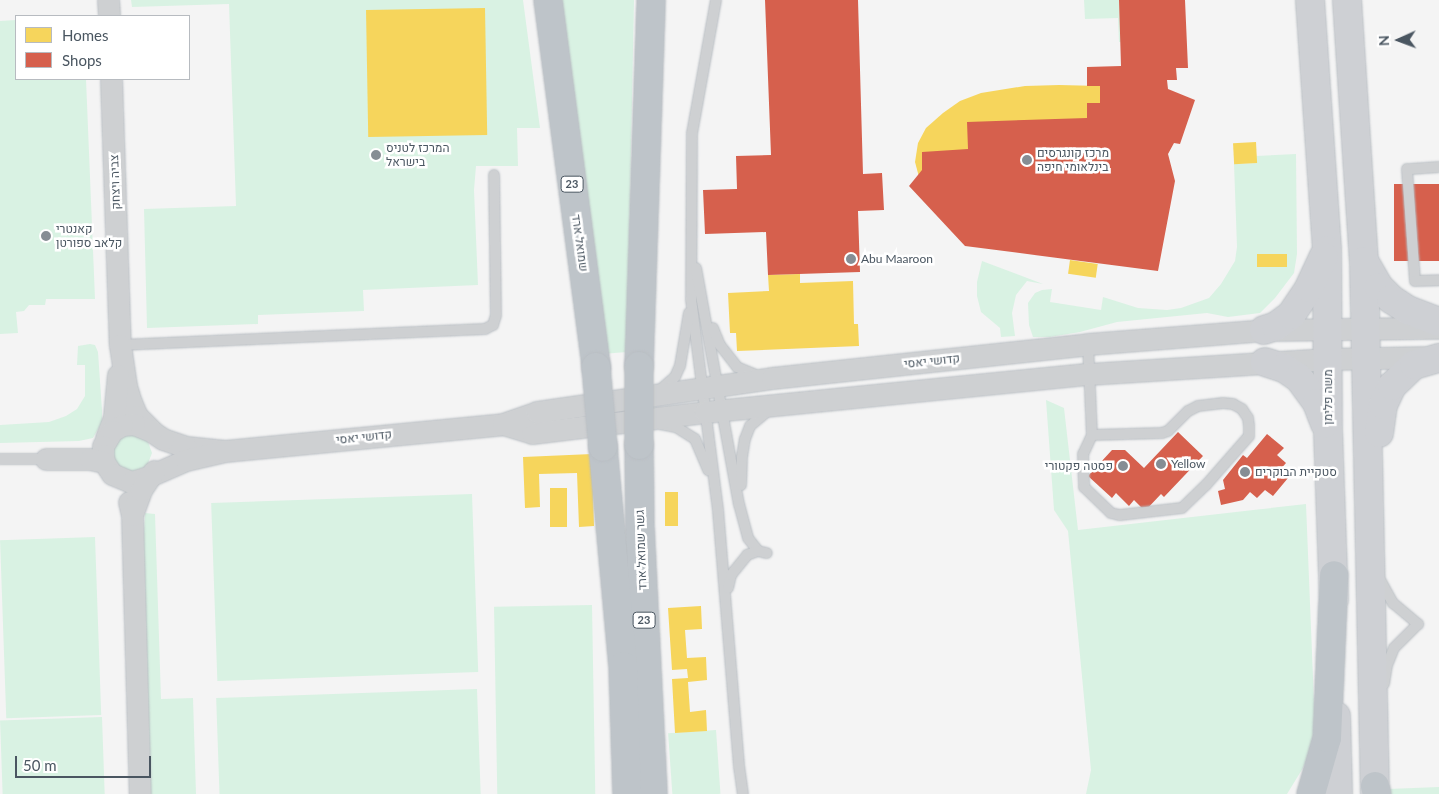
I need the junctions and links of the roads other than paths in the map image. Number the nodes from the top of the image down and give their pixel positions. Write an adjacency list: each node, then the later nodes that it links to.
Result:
1 (108, 0): 7 (street)
2 (548, 0): 55 (highway, שמואל ארד / 23, bridge)
3 (651, 0): 37 (highway, גשר שמואל ארד / 23, bridge)
4 (716, 0): 12 (lane)
5 (1310, 0): 11 (main road, משה פלימן)
6 (1347, 0): 13 (main road)
7 (108, 15)
8 (111, 80): 23 (street, צביה ויצחק)
9 (1439, 167): 14 (lane)
10 (494, 175): 23 (lane)
11 (1327, 250): 19 (main road); 20 (main road, משה פלימן)
12 (693, 252): 15 (lane); 16 (lane)
13 (1364, 261): 17 (main road); 21 (main road)
14 (1439, 280)
15 (703, 298): 29 (lane); 30 (lane)
16 (691, 299): 30 (lane); 31 (lane)
17 (1439, 322)
18 (1439, 328): 21 (street, קדושי יאסי)
19 (1264, 330): 20 (street, קדושי יאסי); 22 (street, קדושי יאסי)
20 (1329, 330): 21 (street, קדושי יאסי); 25 (main road, משה פלימן)
21 (1365, 330): 26 (main road)
22 (1088, 344): 28 (lane); 29 (street, קדושי יאסי)
23 (120, 345): 35 (street, צביה ויצחק); 39 (street, צביה ויצחק)
24 (1439, 357): 26 (street, קדושי יאסי); 45 (main road)
25 (1328, 359): 26 (street, קדושי יאסי); 27 (street, קדושי יאסי); 36 (main road, משה פלימן)
26 (1366, 359): 45 (main road)
27 (1265, 362): 28 (street, קדושי יאסי); 36 (main road)
28 (1088, 374): 32 (street, קדושי יאסי); 38 (lane)
29 (772, 378): 30 (street, קדושי יאסי)
30 (711, 387): 31 (street, קדושי יאסי); 33 (lane); 33 (lane)
31 (646, 398): 34 (street, קדושי יאסי)
32 (775, 406): 33 (street, קדושי יאסי); 46 (lane)
33 (714, 411): 37 (street, קדושי יאסי); 46 (lane); 47 (lane)
34 (503, 424): 37 (street, קדושי יאסי); 40 (street, קדושי יאסי)
35 (151, 431): 39 (street); 40 (street, קדושי יאסי); 44 (street)
36 (1328, 432): 50 (main road, משה פלימן)
37 (639, 433): 47 (lane); 56 (highway, גשר שמואל ארד / 23)
38 (1092, 435): 38 (lane)
39 (106, 438): 43 (street)
40 (225, 451): 44 (street, קדושי יאסי)
41 (0, 460): 42 (lane)
42 (46, 460): 43 (street)
43 (108, 468): 44 (street); 48 (street)
44 (152, 474): 48 (street)
45 (1369, 499): 49 (main road)
46 (739, 504): 51 (lane)
47 (718, 510): 51 (lane)
48 (132, 515): 54 (street)
49 (1370, 559): 52 (main road); 52 (lane)
50 (1334, 575): 58 (highway); 59 (main road, משה פלימן)
51 (726, 599): 57 (lane)
52 (1375, 726): 53 (main road)
53 (1376, 791)
54 (140, 794)
55 (628, 794)
56 (653, 794)
57 (743, 794)
58 (1311, 794)
59 (1338, 794)

